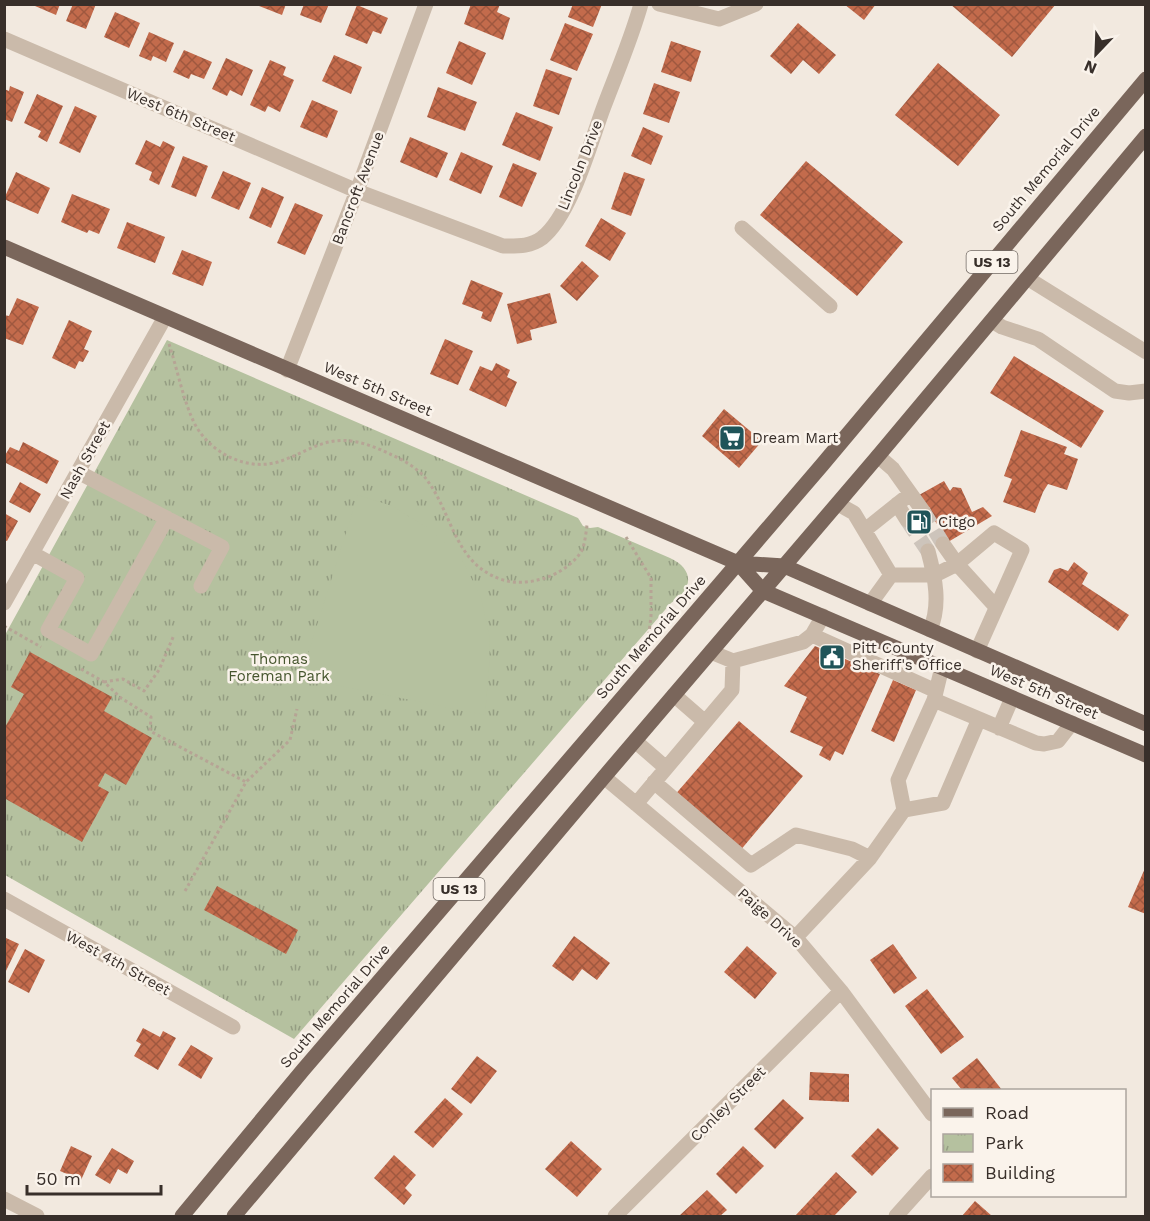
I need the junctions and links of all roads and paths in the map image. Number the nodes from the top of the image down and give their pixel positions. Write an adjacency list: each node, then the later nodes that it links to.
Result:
1 (426, 4): 8 (street, Bancroft Avenue)
2 (641, 4): 8 (street, Lincoln Drive)
3 (659, 4): 4 (street)
4 (756, 4)
5 (4, 39): 8 (street, West 6th Street)
6 (1146, 79): 33 (main road, South Memorial Drive / US 13)
7 (1146, 136): 11 (main road, US 13)
8 (357, 191): 17 (street, Bancroft Avenue)
9 (742, 228): 12 (street)
10 (4, 247): 13 (main road, West 5th Street)
11 (1027, 278): 14 (main road, US 13); 16 (street)
12 (830, 306)
13 (165, 317): 17 (main road, West 5th Street); 20 (street, Nash Street)
14 (992, 321): 18 (street); 19 (main road, US 13)
15 (168, 340): 27 (path)
16 (1146, 352)
17 (287, 370): 33 (main road, West 5th Street)
18 (1146, 391)
19 (878, 456): 21 (street); 22 (main road, US 13)
20 (78, 472): 25 (street); 32 (street, Nash Street)
21 (910, 494): 23 (street); 24 (street)
22 (838, 504): 28 (street); 35 (main road, US 13)
23 (897, 504): 26 (street); 28 (street)
24 (922, 511)
25 (167, 518): 32 (street); 38 (street)
26 (907, 520)
27 (587, 525)
28 (865, 530): 36 (street)
29 (626, 537): 46 (path)
30 (943, 543): 34 (street)
31 (928, 551): 37 (street)
32 (32, 553): 40 (street, Nash Street)
33 (738, 563): 35 (main road, West 5th Street); 39 (main road, West 5th Street); 87 (main road, South Memorial Drive / US 13)
34 (957, 564): 37 (street); 42 (street); 42 (street)
35 (784, 566): 39 (main road, US 13); 41 (main road, West 5th Street)
36 (891, 575): 37 (street); 41 (street)
37 (935, 575): 45 (street)
38 (201, 586)
39 (763, 591): 43 (main road, West 5th Street); 52 (main road, US 13)
40 (4, 603)
41 (870, 604): 45 (main road, West 5th Street)
42 (996, 607): 51 (street)
43 (823, 616): 48 (street); 50 (main road, West 5th Street)
44 (4, 627): 49 (path)
45 (930, 630): 51 (main road, West 5th Street)
46 (649, 633)
47 (174, 635): 57 (path)
48 (812, 635): 53 (street); 56 (street)
49 (44, 649)
50 (898, 649): 55 (main road, West 5th Street); 56 (street)
51 (977, 651): 65 (main road, West 5th Street)
52 (711, 652): 53 (street); 58 (main road, US 13)
53 (733, 661): 63 (street)
54 (74, 665): 57 (path)
55 (942, 668): 59 (street); 60 (main road, West 5th Street)
56 (890, 671): 59 (street)
57 (104, 682): 71 (path)
58 (674, 695): 63 (street); 67 (main road, US 13)
59 (935, 696): 62 (street); 74 (street)
60 (1012, 698): 64 (main road, West 5th Street); 66 (street)
61 (297, 709): 71 (path)
62 (979, 719): 66 (street); 74 (street)
63 (705, 723): 69 (street)
64 (1072, 723): 66 (street); 68 (main road, West 5th Street)
65 (1146, 724)
66 (999, 728)
67 (635, 741): 69 (street); 70 (main road, US 13)
68 (1146, 755)
69 (666, 768): 72 (street)
70 (604, 777): 73 (street, Paige Drive); 88 (main road, US 13)
71 (246, 782): 78 (path)
72 (654, 782): 73 (street); 76 (street)
73 (636, 804): 77 (street, Paige Drive)
74 (904, 810): 75 (street)
75 (870, 858): 76 (street); 80 (street)
76 (751, 865): 77 (street)
77 (730, 883): 80 (street, Paige Drive)
78 (185, 891)
79 (4, 899): 82 (street, West 4th Street)
80 (795, 938): 81 (street, Paige Drive)
81 (841, 991): 83 (street, Paige Drive); 89 (street, Conley Street)
82 (233, 1027)
83 (931, 1111)
84 (931, 1178): 90 (street)
85 (6, 1203): 86 (street)
86 (37, 1216)
87 (182, 1216)
88 (234, 1216)
89 (615, 1216)
90 (896, 1216)

